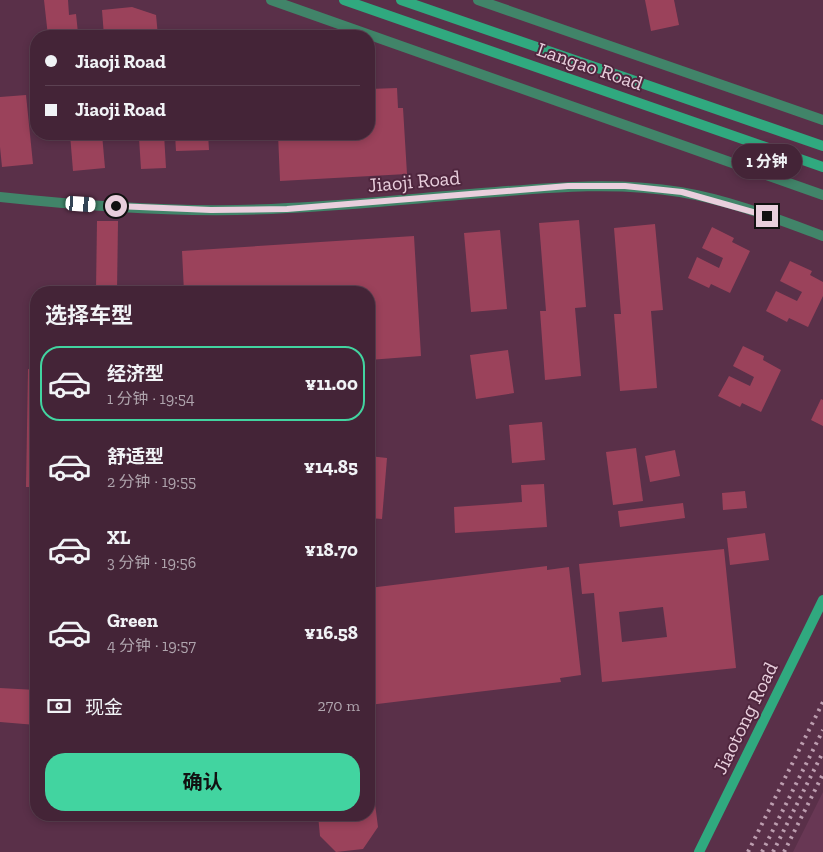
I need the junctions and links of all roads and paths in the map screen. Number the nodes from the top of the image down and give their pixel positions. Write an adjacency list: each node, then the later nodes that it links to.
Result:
1 (271, 0): 5 (street)
2 (344, 0): 9 (main road, Langao Road)
3 (401, 0): 8 (main road, Langao Road)
4 (478, 0): 7 (street)
5 (356, 30)
6 (375, 37): 10 (street)
7 (823, 120)
8 (823, 146)
9 (823, 167)
10 (823, 195)
11 (0, 197): 12 (street, Jiaoji Road)
12 (823, 236)
13 (823, 600): 14 (main road, Jiaotong Road)
14 (699, 852)

